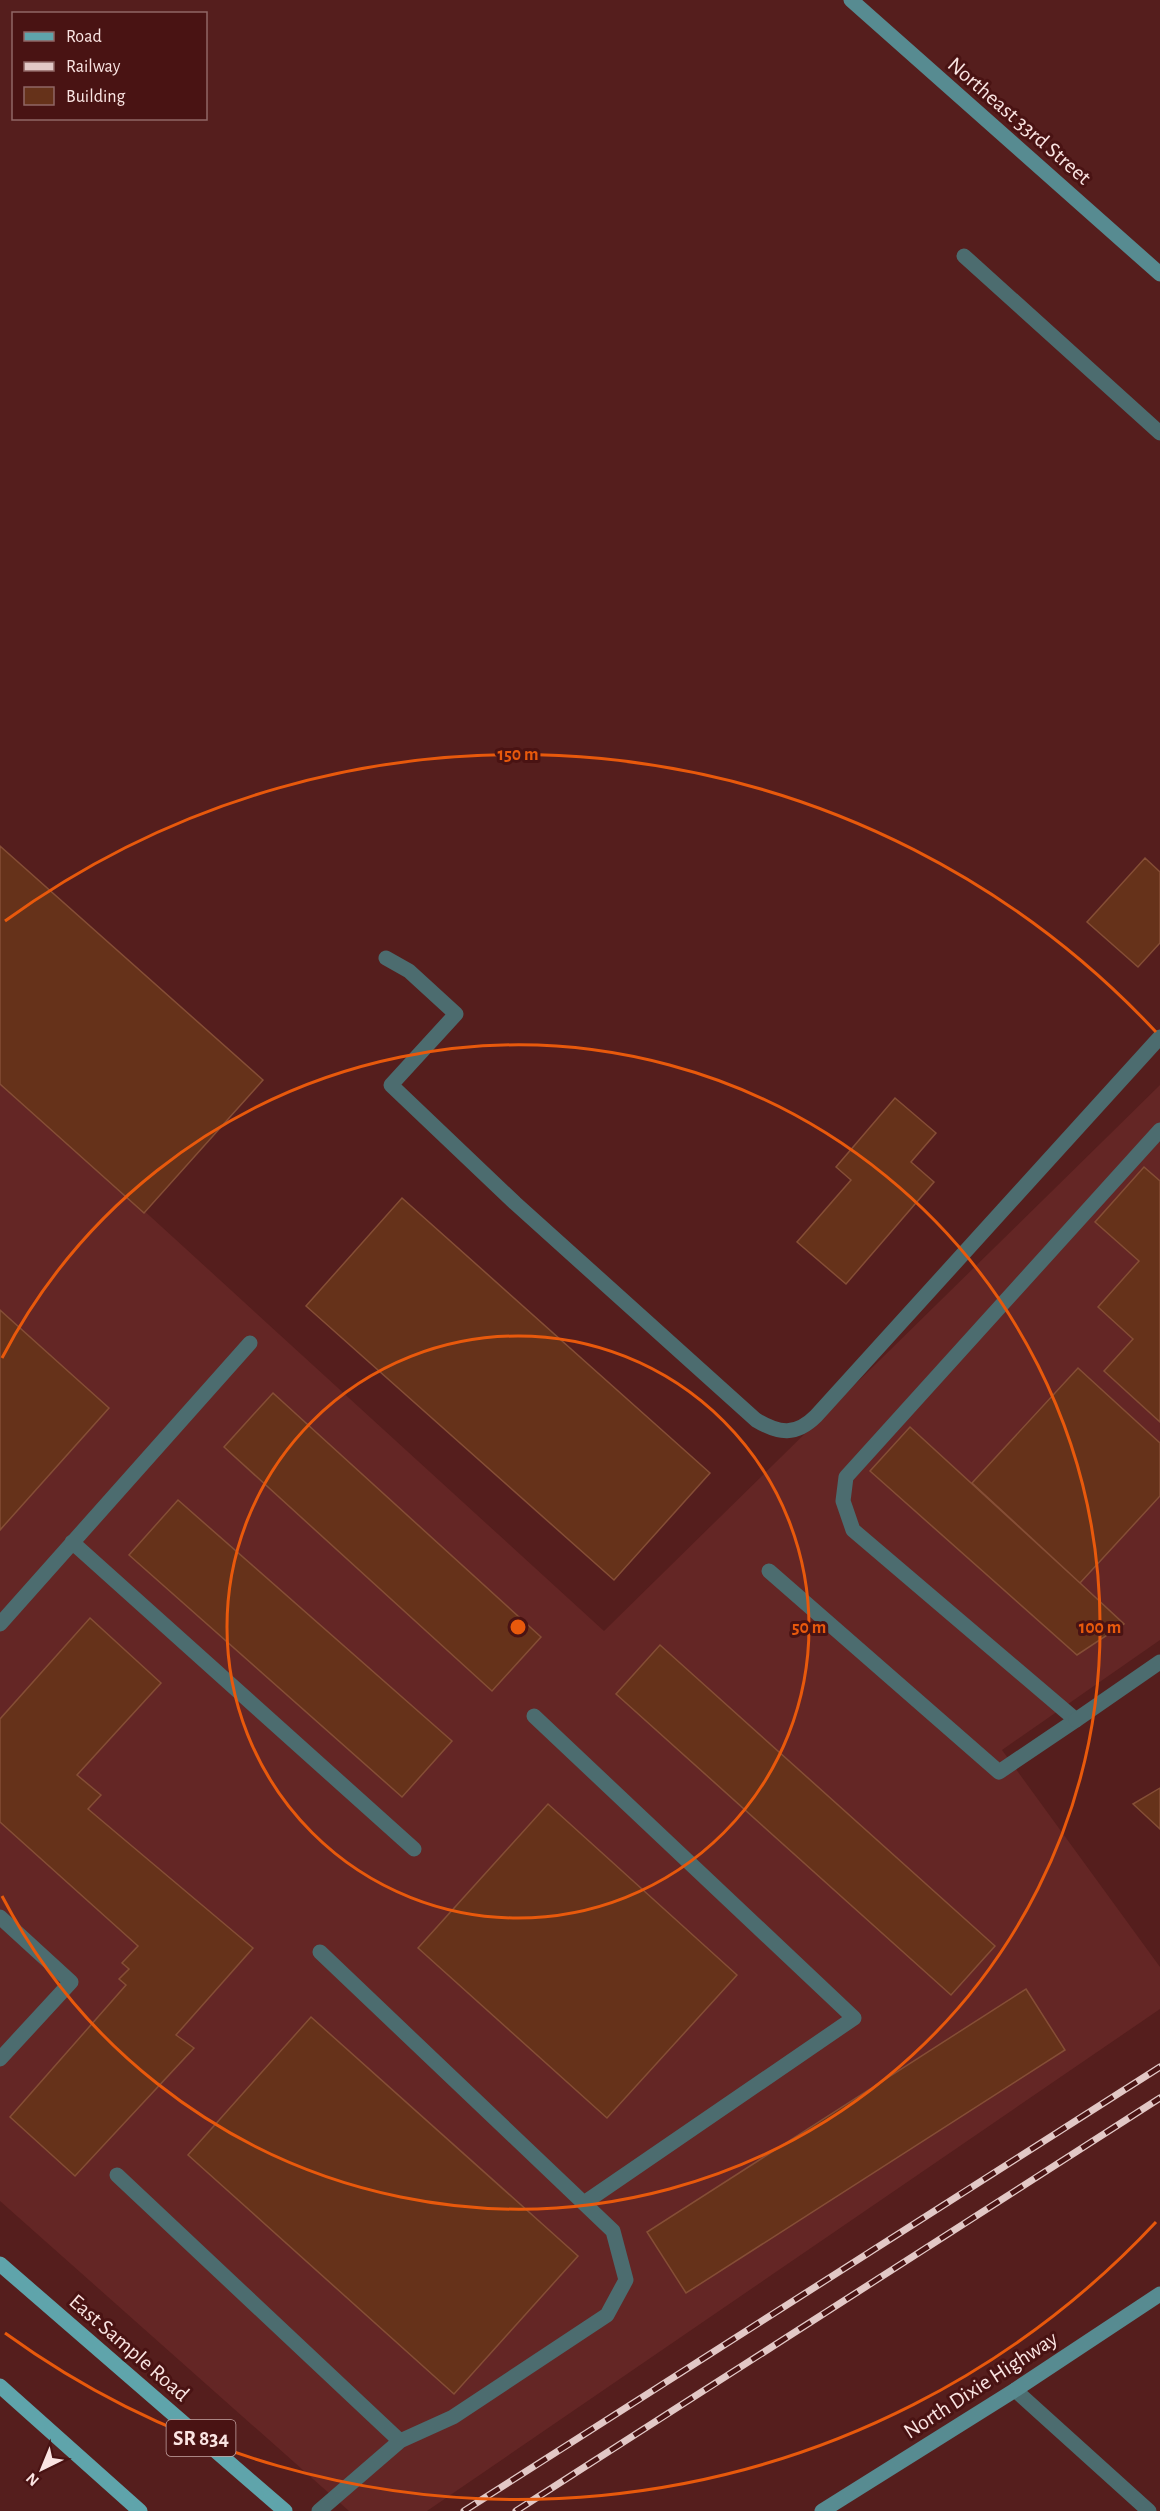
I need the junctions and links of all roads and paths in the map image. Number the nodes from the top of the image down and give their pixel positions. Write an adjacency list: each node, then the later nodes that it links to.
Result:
1 (850, 0): 3 (street, Northeast 33rd Street)
2 (964, 256): 4 (street)
3 (1160, 274)
4 (1160, 433)
5 (386, 958): 6 (street)
6 (1160, 1037)
7 (1160, 1130): 14 (street)
8 (250, 1343): 9 (street)
9 (72, 1542): 11 (street); 15 (street)
10 (769, 1571): 14 (street)
11 (0, 1624)
12 (1160, 1662): 14 (street)
13 (534, 1716): 20 (street)
14 (1076, 1720)
15 (414, 1849)
16 (0, 1917): 18 (street)
17 (320, 1952): 20 (street)
18 (0, 2059)
19 (117, 2175): 25 (street)
20 (584, 2203): 25 (street)
21 (0, 2264): 27 (main road, East Sample Road / SR 834)
22 (1160, 2294): 24 (street, North Dixie Highway)
23 (0, 2386): 26 (main road)
24 (1015, 2390): 29 (street, North Dixie Highway); 30 (street)
25 (400, 2441): 28 (street)
26 (140, 2511)
27 (285, 2511)
28 (319, 2511)
29 (822, 2511)
30 (1149, 2511)

